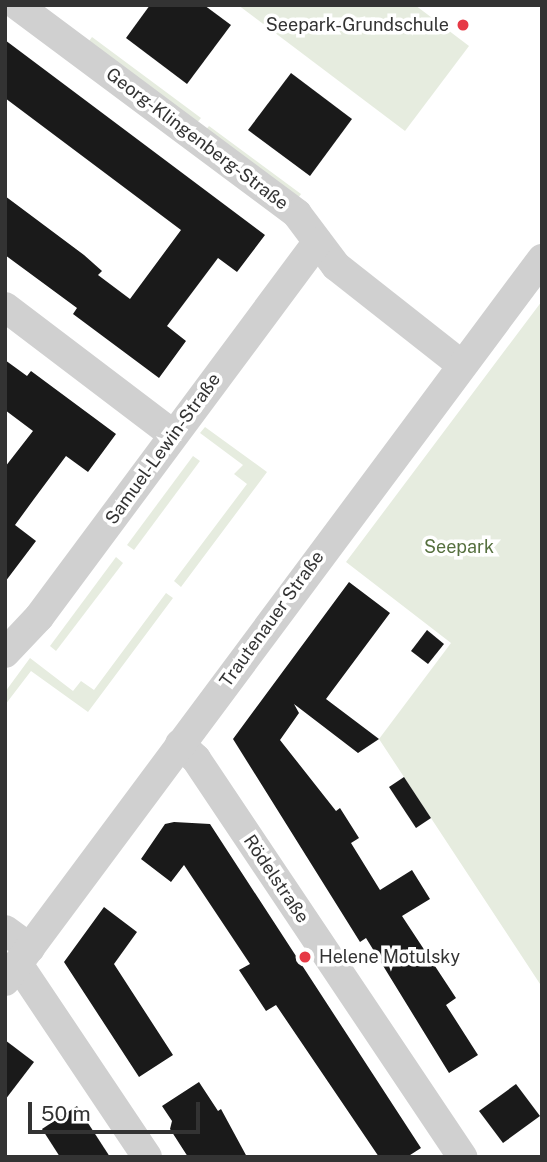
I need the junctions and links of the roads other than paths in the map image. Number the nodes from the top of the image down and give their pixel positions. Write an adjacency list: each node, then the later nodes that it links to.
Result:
1 (17, 5): 2 (street, Georg-Klingenberg-Straße)
2 (318, 242): 5 (street, Georg-Klingenberg-Straße); 6 (street, Samuel-Lewin-Straße)
3 (542, 259): 5 (street, Trautenauer Straße)
4 (5, 307): 6 (street)
5 (461, 365): 8 (street, Trautenauer Straße)
6 (172, 433): 7 (street, Samuel-Lewin-Straße)
7 (11, 634)
8 (180, 744): 10 (street, Trautenauer Straße); 12 (street, Rödelstraße)
9 (5, 930): 10 (street)
10 (18, 964): 11 (street)
11 (147, 1157)
12 (462, 1157)

